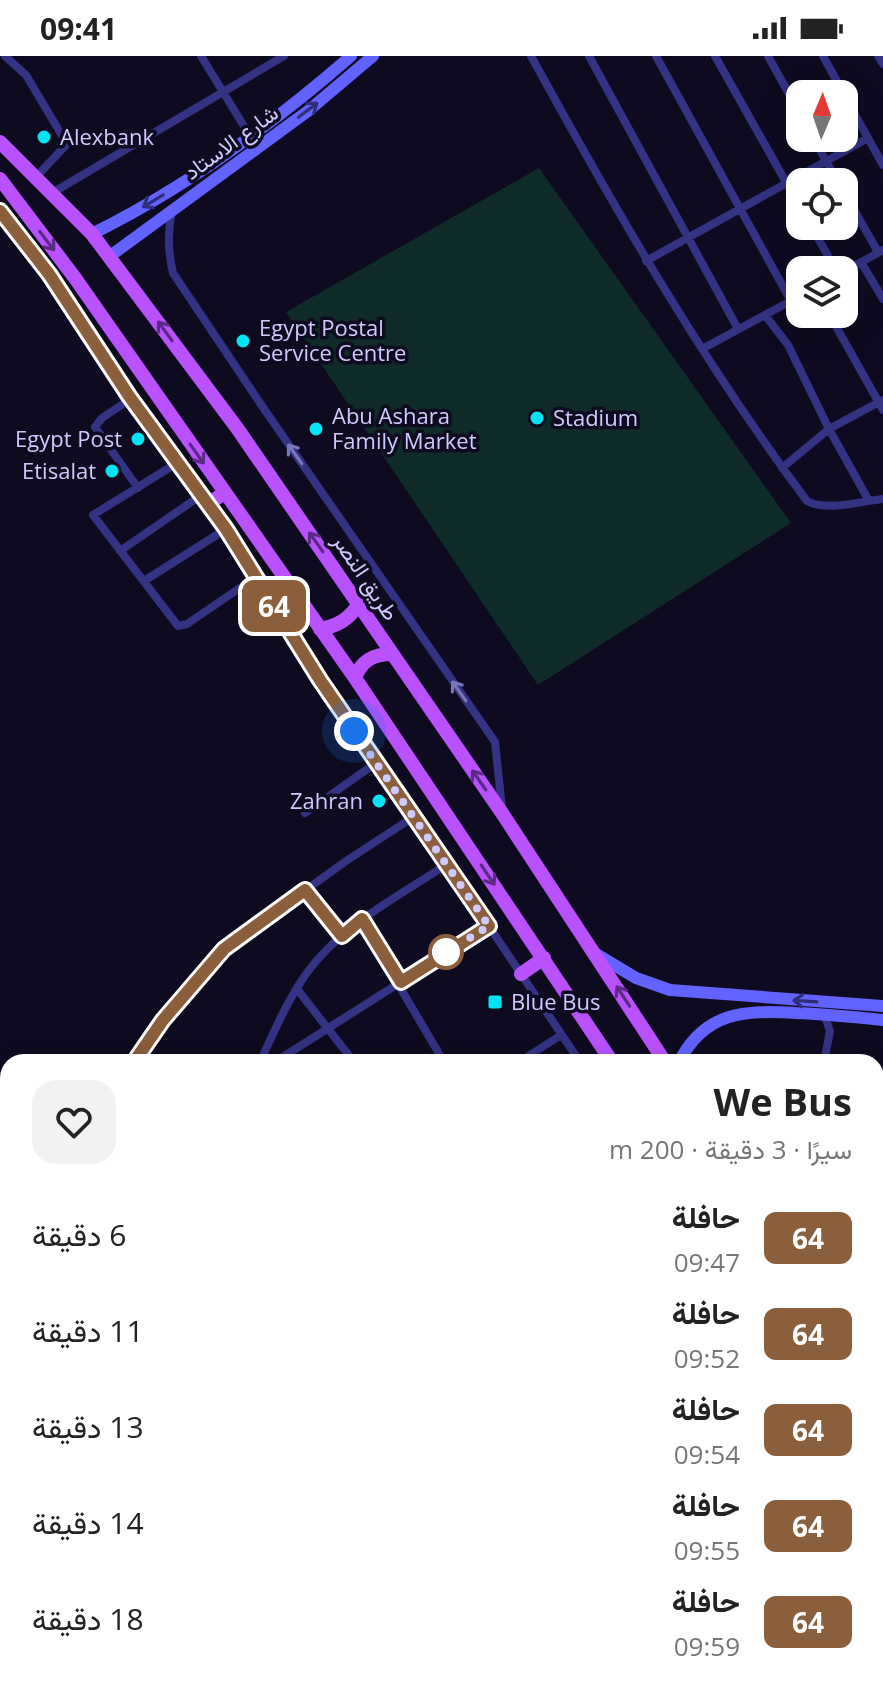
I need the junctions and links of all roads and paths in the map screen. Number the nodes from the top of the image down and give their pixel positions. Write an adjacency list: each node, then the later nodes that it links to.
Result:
1 (5, 56): 26 (street)
2 (201, 56): 16 (street)
3 (284, 56): 16 (street)
4 (351, 56): 18 (main road, شارع الاستاد)
5 (373, 56): 31 (main road, شارع الاستاد, one-way to 5)
6 (531, 56): 39 (street)
7 (589, 56): 36 (street)
8 (656, 56): 32 (street)
9 (715, 56): 28 (street)
10 (768, 56): 15 (street)
11 (823, 56): 14 (street)
12 (878, 56): 13 (street)
13 (883, 64)
14 (836, 80)
15 (786, 89)
16 (222, 90): 18 (street); 30 (street)
17 (858, 120): 19 (street)
18 (250, 136): 35 (main road, شارع الاستاد, one-way to 35)
19 (868, 138): 22 (street); 23 (street)
20 (0, 142): 26 (main road, طريق النصر)
21 (821, 152): 22 (street)
22 (827, 162): 24 (street); 25 (street)
23 (883, 165)
24 (816, 168)
25 (830, 168)
26 (36, 177): 30 (main road, طريق النصر)
27 (0, 179): 56 (main road, one-way to 56)
28 (786, 182)
29 (786, 185): 32 (street)
30 (52, 193): 35 (main road, طريق النصر)
31 (172, 209): 38 (main road, شارع الاستاد); 70 (street, one-way to 31)
32 (740, 210): 36 (street); 42 (street)
33 (0, 211): 49 (street)
34 (858, 215): 37 (street)
35 (92, 234): 38 (main road, طريق النصر)
36 (689, 238): 39 (street); 47 (street)
37 (880, 251): 40 (street)
38 (110, 256): 64 (main road, طريق النصر, one-way to 38)
39 (646, 261): 48 (street)
40 (861, 262): 41 (street); 43 (street)
41 (858, 264)
42 (786, 292)
43 (883, 299)
44 (786, 304): 45 (street)
45 (765, 315): 47 (street); 52 (street)
46 (837, 328): 50 (street)
47 (738, 329): 48 (street)
48 (702, 349): 54 (street)
49 (132, 398): 53 (street); 55 (street)
50 (880, 401): 51 (street); 52 (street)
51 (883, 410)
52 (829, 429): 54 (street); 59 (street)
53 (177, 463): 55 (street); 58 (street)
54 (782, 468): 59 (street)
55 (138, 488): 61 (street)
56 (224, 493): 58 (main road); 65 (main road)
57 (883, 499): 59 (street)
58 (204, 501): 60 (street); 61 (street)
59 (869, 501)
60 (226, 529): 62 (street); 63 (street)
61 (120, 551): 63 (street)
62 (256, 577): 63 (street); 68 (street)
63 (144, 581)
64 (359, 604): 65 (main road); 66 (main road, طريق النصر)
65 (320, 629): 67 (main road)
66 (392, 654): 67 (main road); 70 (main road, طريق النصر, one-way to 66)
67 (355, 678): 78 (main road, one-way to 78)
68 (376, 763): 69 (street); 71 (street)
69 (305, 813)
70 (502, 813): 77 (main road, طريق النصر)
71 (415, 816): 72 (street); 73 (street)
72 (447, 864): 74 (street); 75 (street)
73 (305, 890): 76 (street); 88 (street)
74 (362, 919): 76 (street); 80 (street)
75 (489, 926): 79 (street); 80 (street)
76 (342, 936): 81 (street)
77 (596, 954): 83 (main road, one-way to 77); 96 (main road, طريق النصر, one-way to 77)
78 (544, 958): 79 (main road); 95 (main road)
79 (521, 974): 87 (street)
80 (400, 983): 86 (street); 92 (street)
81 (297, 989): 86 (street); 89 (street)
82 (883, 1006): 83 (main road)
83 (864, 1012): 84 (main road); 85 (main road)
84 (824, 1014): 97 (main road); 98 (street)
85 (883, 1020)
86 (329, 1027): 90 (street); 91 (street)
87 (561, 1035): 93 (street); 94 (street)
88 (140, 1054)
89 (264, 1054)
90 (287, 1054)
91 (348, 1054)
92 (440, 1054)
93 (531, 1054)
94 (574, 1054)
95 (607, 1054)
96 (660, 1054)
97 (684, 1054)
98 (826, 1054)

